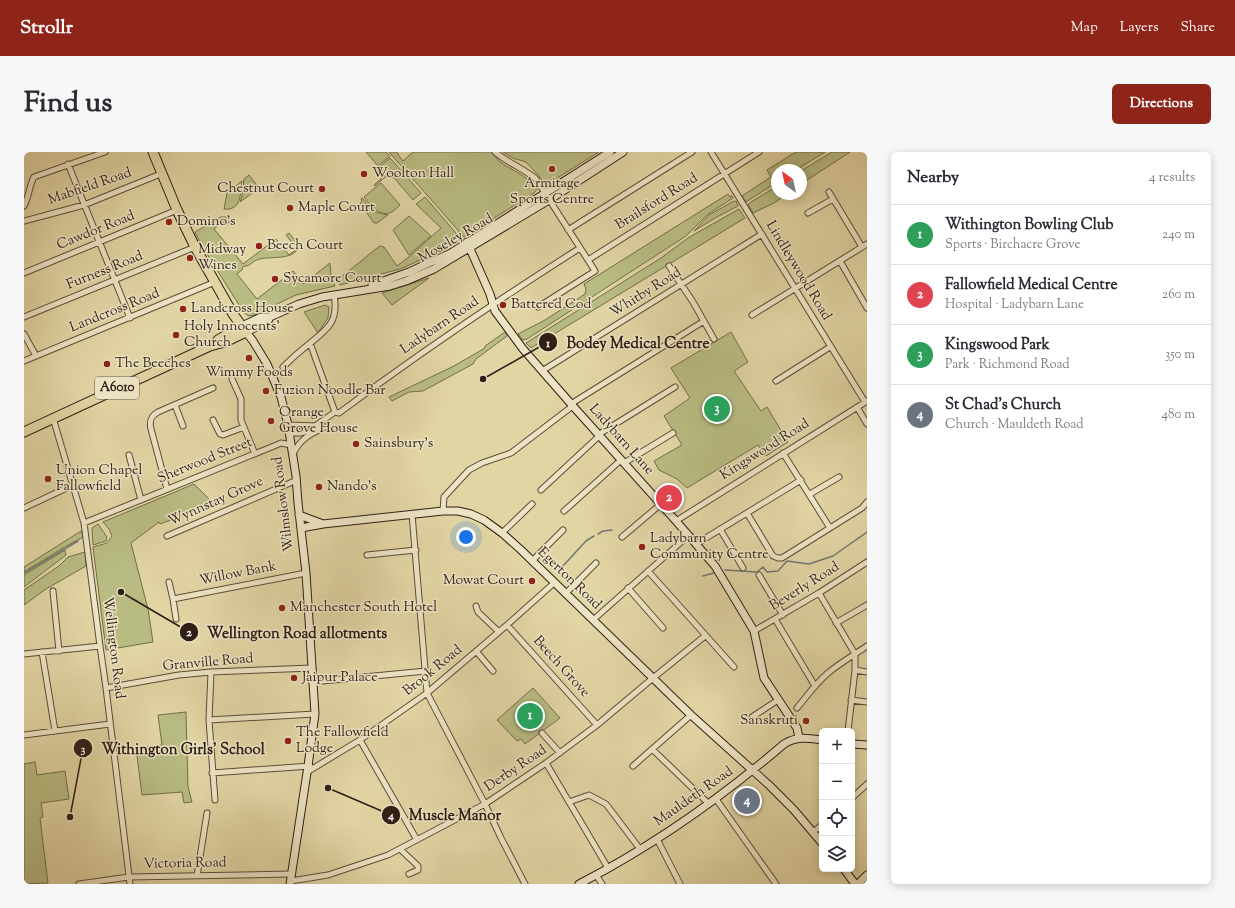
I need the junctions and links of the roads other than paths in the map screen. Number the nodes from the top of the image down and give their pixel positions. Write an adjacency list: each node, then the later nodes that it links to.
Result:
1 (105, 152): 9 (street)
2 (154, 152): 10 (highway, Wilmslow Road)
3 (495, 152): 13 (street)
4 (610, 152): 13 (street, Moseley Road)
5 (622, 152): 13 (street, Moseley Road)
6 (692, 152): 20 (street)
7 (711, 152): 11 (street, Lindleywood Road)
8 (759, 152): 11 (street, Brailsford Road)
9 (68, 164): 15 (street); 16 (street)
10 (163, 173): 15 (street, Mabfield Road); 17 (highway, Wilmslow Road)
11 (724, 174): 21 (street, Lindleywood Road); 27 (street, Brailsford Road)
12 (829, 192): 14 (street)
13 (547, 197): 20 (street); 23 (street, Moseley Road)
14 (833, 198): 18 (street); 24 (street)
15 (84, 205): 19 (street, Mabfield Road); 22 (street)
16 (24, 206)
17 (178, 210): 22 (street, Cawdor Road); 25 (highway, Wilmslow Road)
18 (808, 213)
19 (24, 221)
20 (568, 230): 26 (street)
21 (762, 234): 33 (street, Whitby Road); 34 (street, Lindleywood Road)
22 (99, 243): 30 (street, Cawdor Road); 31 (street)
23 (468, 245): 35 (street, Moseley Road); 36 (street, Ladybarn Lane)
24 (865, 246): 28 (street)
25 (195, 247): 31 (street, Furness Road); 32 (highway, Wilmslow Road)
26 (580, 248): 27 (street); 36 (street, Ladybarn Road)
27 (588, 260): 37 (street)
28 (840, 261): 34 (street); 38 (street)
29 (669, 266): 33 (street)
30 (24, 274)
31 (114, 280): 40 (street, Furness Road); 41 (street)
32 (215, 282): 41 (street, Landcross Road); 43 (highway, Wilmslow Road)
33 (681, 285): 42 (street); 51 (street, Whitby Road)
34 (795, 288): 39 (street); 47 (street, Lindleywood Road)
35 (334, 295): 43 (street, Moseley Road); 46 (street)
36 (493, 305): 51 (street, Ladybarn Lane); 60 (street, Ladybarn Road)
37 (538, 307)
38 (867, 308)
39 (752, 315)
40 (24, 317)
41 (130, 318): 48 (street, Landcross Road)
42 (704, 321): 45 (street); 57 (street)
43 (244, 329): 61 (highway, A6010); 68 (street, Wilmslow Road)
44 (24, 334): 48 (street)
45 (714, 339)
46 (310, 343): 50 (street); 60 (street)
47 (830, 347): 53 (street); 56 (street, Lindleywood Road)
48 (36, 356): 49 (street, Landcross Road)
49 (24, 361)
50 (283, 367)
51 (542, 371): 57 (street, Ladybarn Lane)
52 (232, 379): 65 (street)
53 (776, 381)
54 (675, 386): 71 (street)
55 (213, 388): 58 (street)
56 (866, 401): 59 (street, Kingswood Road)
57 (572, 405): 71 (street, Ladybarn Lane); 90 (street)
58 (175, 406): 64 (street); 82 (street)
59 (857, 407): 63 (street); 73 (street, Kingswood Road)
60 (335, 412): 66 (street, Ladybarn Road)
61 (53, 418): 69 (highway, A6010); 81 (street, Wellington Road)
62 (213, 420): 65 (street)
63 (867, 424)
64 (183, 426)
65 (244, 426): 74 (street)
66 (316, 426): 67 (street); 68 (street)
67 (325, 427): 68 (street); 75 (street)
68 (289, 429): 72 (street, Wilmslow Road)
69 (24, 432)
70 (673, 433): 77 (street)
71 (599, 436): 77 (street, Ladybarn Lane); 83 (street)
72 (291, 445): 74 (street, Sherwood Street); 75 (street, Wilmslow Road)
73 (783, 453): 80 (street); 95 (street, Kingswood Road)
74 (255, 454): 82 (street, Sherwood Street)
75 (293, 454): 79 (street, Wilmslow Road)
76 (129, 455): 85 (street)
77 (622, 462): 88 (street, Ladybarn Lane); 91 (street)
78 (839, 477): 84 (street)
79 (297, 480): 94 (street, Wilmslow Road); 104 (street, Wynnstay Grove)
80 (801, 480): 84 (street); 92 (street)
81 (73, 485): 89 (street); 96 (street, Wellington Road)
82 (167, 489): 85 (street, Sherwood Street)
83 (541, 490)
84 (810, 494): 99 (street)
85 (141, 500): 96 (street, Sherwood Street)
86 (867, 502): 99 (street)
87 (532, 504): 102 (street)
88 (661, 504): 95 (street, Ladybarn Lane); 105 (street)
89 (24, 508)
90 (443, 511): 93 (street, Egerton Road); 102 (street, Egerton Road)
91 (564, 511)
92 (746, 513): 99 (street); 100 (street)
93 (412, 514): 97 (street, Egerton Road); 108 (street)
94 (299, 515): 97 (street, Egerton Road); 98 (street, Wilmslow Road)
95 (676, 521): 103 (street, Ladybarn Lane)
96 (84, 523): 135 (street, Wellington Road)
97 (323, 524): 98 (street, Egerton Road)
98 (301, 528): 114 (street, Wilmslow Road)
99 (830, 528)
100 (720, 529): 106 (street); 112 (street)
101 (563, 530): 109 (street)
102 (502, 533): 109 (street, Egerton Road)
103 (689, 535): 106 (street, Ladybarn Lane); 113 (street)
104 (167, 536)
105 (622, 537)
106 (696, 544): 132 (street, Ladybarn Lane)
107 (371, 548): 108 (street)
108 (416, 550): 145 (street)
109 (532, 561): 117 (street, Egerton Road)
110 (867, 562): 120 (street, Beverly Road)
111 (596, 563): 121 (street)
112 (743, 568)
113 (648, 571): 118 (street); 134 (street)
114 (306, 573): 122 (street, Willow Bank); 143 (street, Wilmslow Road)
115 (759, 575): 125 (street)
116 (169, 582): 122 (street)
117 (554, 583): 121 (street, Egerton Road); 130 (street, Brook Road)
118 (628, 588): 128 (street); 131 (street)
119 (53, 591): 137 (street)
120 (818, 593): 125 (street, Beverly Road); 129 (street)
121 (565, 594): 128 (street, Egerton Road)
122 (174, 599): 126 (street)
123 (867, 605): 129 (street)
124 (476, 606): 133 (street)
125 (783, 615): 127 (street, Beverly Road)
126 (176, 619)
127 (775, 619): 132 (street, Beverly Road); 151 (street)
128 (593, 620): 149 (street, Egerton Road)
129 (836, 623): 141 (street)
130 (507, 625): 133 (street, Brook Road); 163 (street, Beech Grove)
131 (663, 628)
132 (754, 631): 154 (street, Ladybarn Lane)
133 (499, 632): 138 (street, Brook Road)
134 (705, 636): 142 (street); 149 (street, Derby Road)
135 (100, 646): 137 (street); 152 (street, Wellington Road)
136 (867, 646): 141 (street)
137 (59, 651): 139 (street)
138 (476, 651): 147 (street); 153 (street, Brook Road)
139 (42, 652): 140 (street); 165 (street)
140 (24, 654)
141 (855, 654): 144 (street); 151 (street)
142 (734, 667)
143 (312, 668): 146 (street, Granville Road); 150 (street, Wilmslow Road)
144 (855, 670): 148 (street); 155 (street)
145 (426, 671): 150 (street); 153 (street)
146 (211, 672): 152 (street, Granville Road); 161 (street)
147 (493, 672)
148 (867, 672)
149 (653, 678): 159 (street, Egerton Road); 163 (street, Derby Road)
150 (312, 682): 158 (street, Wilmslow Road)
151 (815, 686): 157 (street)
152 (106, 688): 162 (street, Wellington Road)
153 (427, 693): 169 (street, Brook Road); 185 (street)
154 (778, 700): 160 (street); 168 (street, Ladybarn Lane)
155 (852, 700): 156 (street); 164 (street)
156 (867, 702)
157 (797, 708)
158 (315, 714): 161 (street); 177 (street, Wilmslow Road)
159 (692, 715): 173 (street); 178 (street, Egerton Road)
160 (752, 718)
161 (209, 720): 179 (street)
162 (110, 724): 165 (street); 201 (street, Wellington Road)
163 (597, 725): 174 (street, Derby Road)
164 (848, 728)
165 (55, 731): 167 (street)
166 (542, 733): 174 (street)
167 (24, 735)
168 (799, 738): 170 (street); 178 (street, Mauldeth Road)
169 (360, 740): 177 (street, Brook Road); 192 (street)
170 (819, 740)
171 (855, 744): 172 (street)
172 (867, 745)
173 (652, 749): 176 (street); 186 (street)
174 (560, 753): 175 (street, Derby Road)
175 (546, 763): 184 (street); 185 (street, Derby Road)
176 (633, 766)
177 (308, 769): 179 (street); 202 (street, Wilmslow Road)
178 (753, 771): 182 (street, Mauldeth Road); 189 (street, Egerton Road)
179 (212, 773): 183 (street)
180 (867, 784): 181 (street)
181 (855, 795)
182 (716, 798): 186 (street, Mauldeth Road); 209 (street)
183 (215, 800)
184 (570, 802): 194 (street); 195 (street)
185 (485, 804): 192 (street, Derby Road); 205 (street)
186 (709, 804): 191 (street, Mauldeth Road)
187 (207, 813): 199 (street)
188 (819, 827): 189 (street)
189 (814, 832): 190 (street, Egerton Road)
190 (819, 838)
191 (657, 839): 194 (street, Mauldeth Road); 208 (street)
192 (416, 840): 193 (street, Derby Road)
193 (400, 849): 197 (street); 202 (street, Derby Road)
194 (640, 849): 195 (street, Mauldeth Road)
195 (608, 868): 198 (street, Mauldeth Road)
196 (846, 872): 210 (street)
197 (409, 874)
198 (596, 875): 206 (street, Mauldeth Road); 207 (street)
199 (197, 876): 201 (street, Victoria Road); 202 (street, Victoria Road)
200 (867, 876): 211 (street)
201 (129, 877): 203 (street, Victoria Road); 204 (street, Wellington Road)
202 (291, 880)
203 (79, 884)
204 (130, 884)
205 (526, 884)
206 (579, 884)
207 (602, 884)
208 (680, 884)
209 (776, 884)
210 (855, 884)
211 (858, 884)

